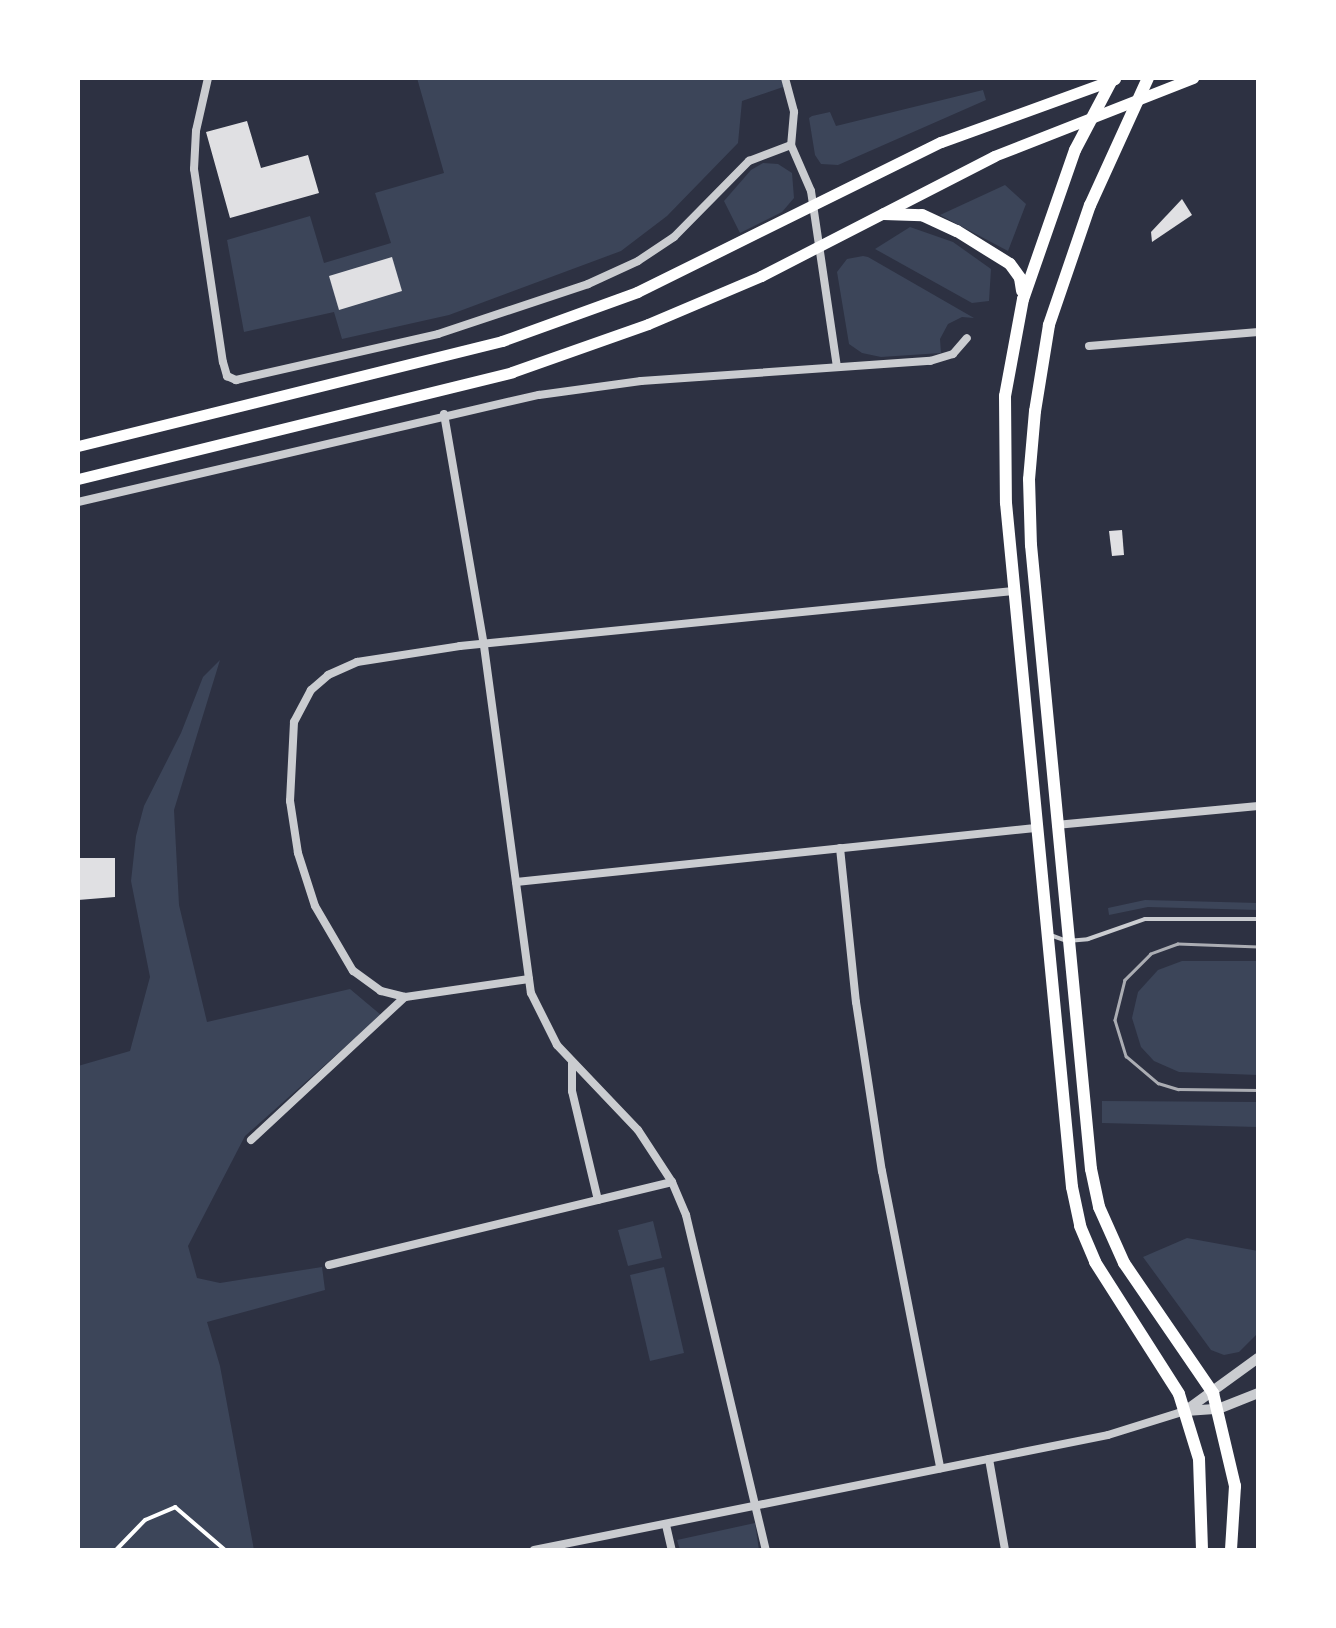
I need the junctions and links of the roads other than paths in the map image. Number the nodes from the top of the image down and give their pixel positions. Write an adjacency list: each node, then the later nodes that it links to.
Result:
1 (208, 78): 8 (street)
2 (786, 78): 8 (street)
3 (1114, 78): 7 (main road); 9 (main road)
4 (1148, 78): 6 (main road)
5 (1193, 78): 6 (main road)
6 (1137, 101): 7 (main road); 24 (main road)
7 (1093, 115): 10 (main road); 12 (main road)
8 (791, 146): 9 (street)
9 (814, 208): 11 (street); 18 (main road)
10 (884, 214): 11 (main road); 12 (main road)
11 (818, 246): 16 (street); 19 (main road)
12 (1022, 299): 21 (main road)
13 (1258, 332): 15 (street)
14 (967, 338): 16 (street)
15 (1089, 346)
16 (837, 367): 17 (street)
17 (444, 414): 20 (street); 22 (street)
18 (78, 446)
19 (78, 479)
20 (78, 502)
21 (1013, 591): 22 (street); 25 (main road)
22 (484, 646): 27 (street); 32 (street)
23 (1258, 806): 24 (street)
24 (1056, 825): 30 (main road)
25 (1035, 828): 26 (street); 29 (main road)
26 (840, 848): 27 (street); 44 (street)
27 (516, 882): 31 (street)
28 (1258, 920): 30 (lane)
29 (1044, 928): 30 (lane); 42 (main road)
30 (1067, 941): 39 (main road)
31 (529, 979): 32 (street); 33 (street)
32 (406, 998): 34 (street)
33 (572, 1063): 35 (street); 36 (street)
34 (251, 1140)
35 (672, 1182): 36 (street); 45 (street)
36 (598, 1200): 37 (street)
37 (329, 1265)
38 (1258, 1358): 39 (street)
39 (1213, 1392): 41 (main road); 42 (street)
40 (1258, 1393): 41 (street)
41 (1218, 1409): 42 (street); 52 (main road)
42 (1185, 1412): 43 (street); 51 (main road)
43 (989, 1459): 44 (street); 50 (street)
44 (940, 1468): 45 (street)
45 (758, 1505): 46 (street); 49 (street)
46 (666, 1525): 47 (street); 48 (street)
47 (534, 1550)
48 (672, 1550)
49 (766, 1550)
50 (1005, 1550)
51 (1202, 1550)
52 (1231, 1550)

